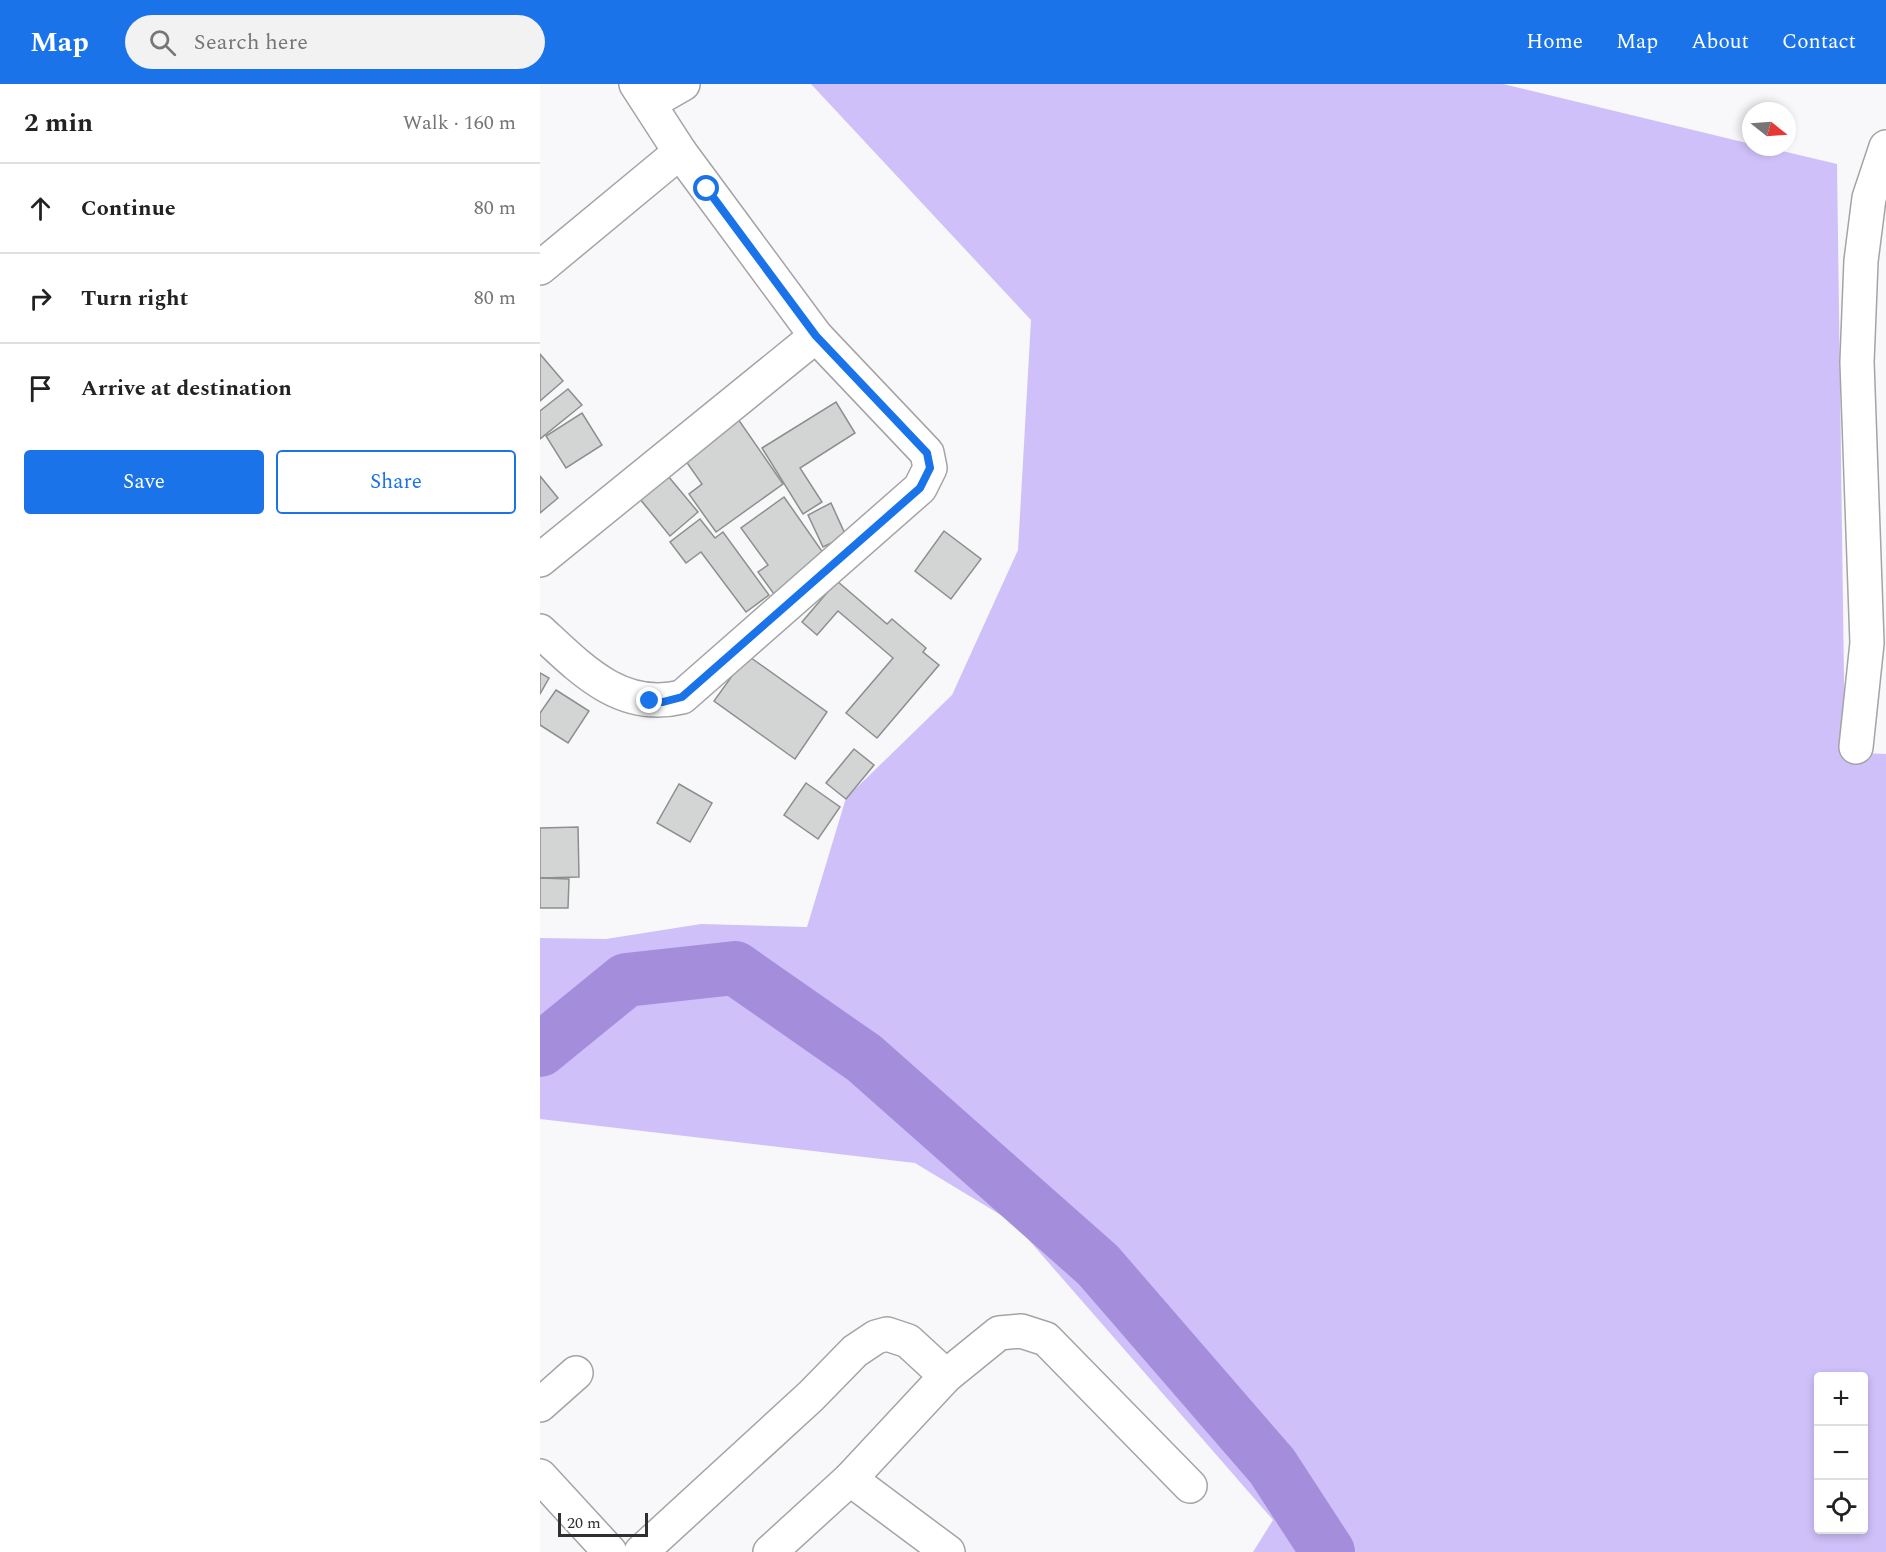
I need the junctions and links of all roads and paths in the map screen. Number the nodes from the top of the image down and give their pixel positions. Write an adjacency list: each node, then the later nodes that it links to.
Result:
1 (683, 84): 2 (street)
2 (643, 93): 4 (street)
3 (1886, 147): 9 (street)
4 (680, 152): 5 (street); 6 (street)
5 (540, 268)
6 (816, 336): 7 (street); 8 (street)
7 (540, 560)
8 (540, 632)
9 (1857, 747)
10 (576, 1373): 12 (street)
11 (946, 1376): 14 (street); 15 (street); 17 (street)
12 (540, 1405)
13 (540, 1476): 16 (street)
14 (850, 1479): 18 (street); 19 (street)
15 (1190, 1486)
16 (610, 1552)
17 (641, 1552)
18 (770, 1552)
19 (948, 1552)

